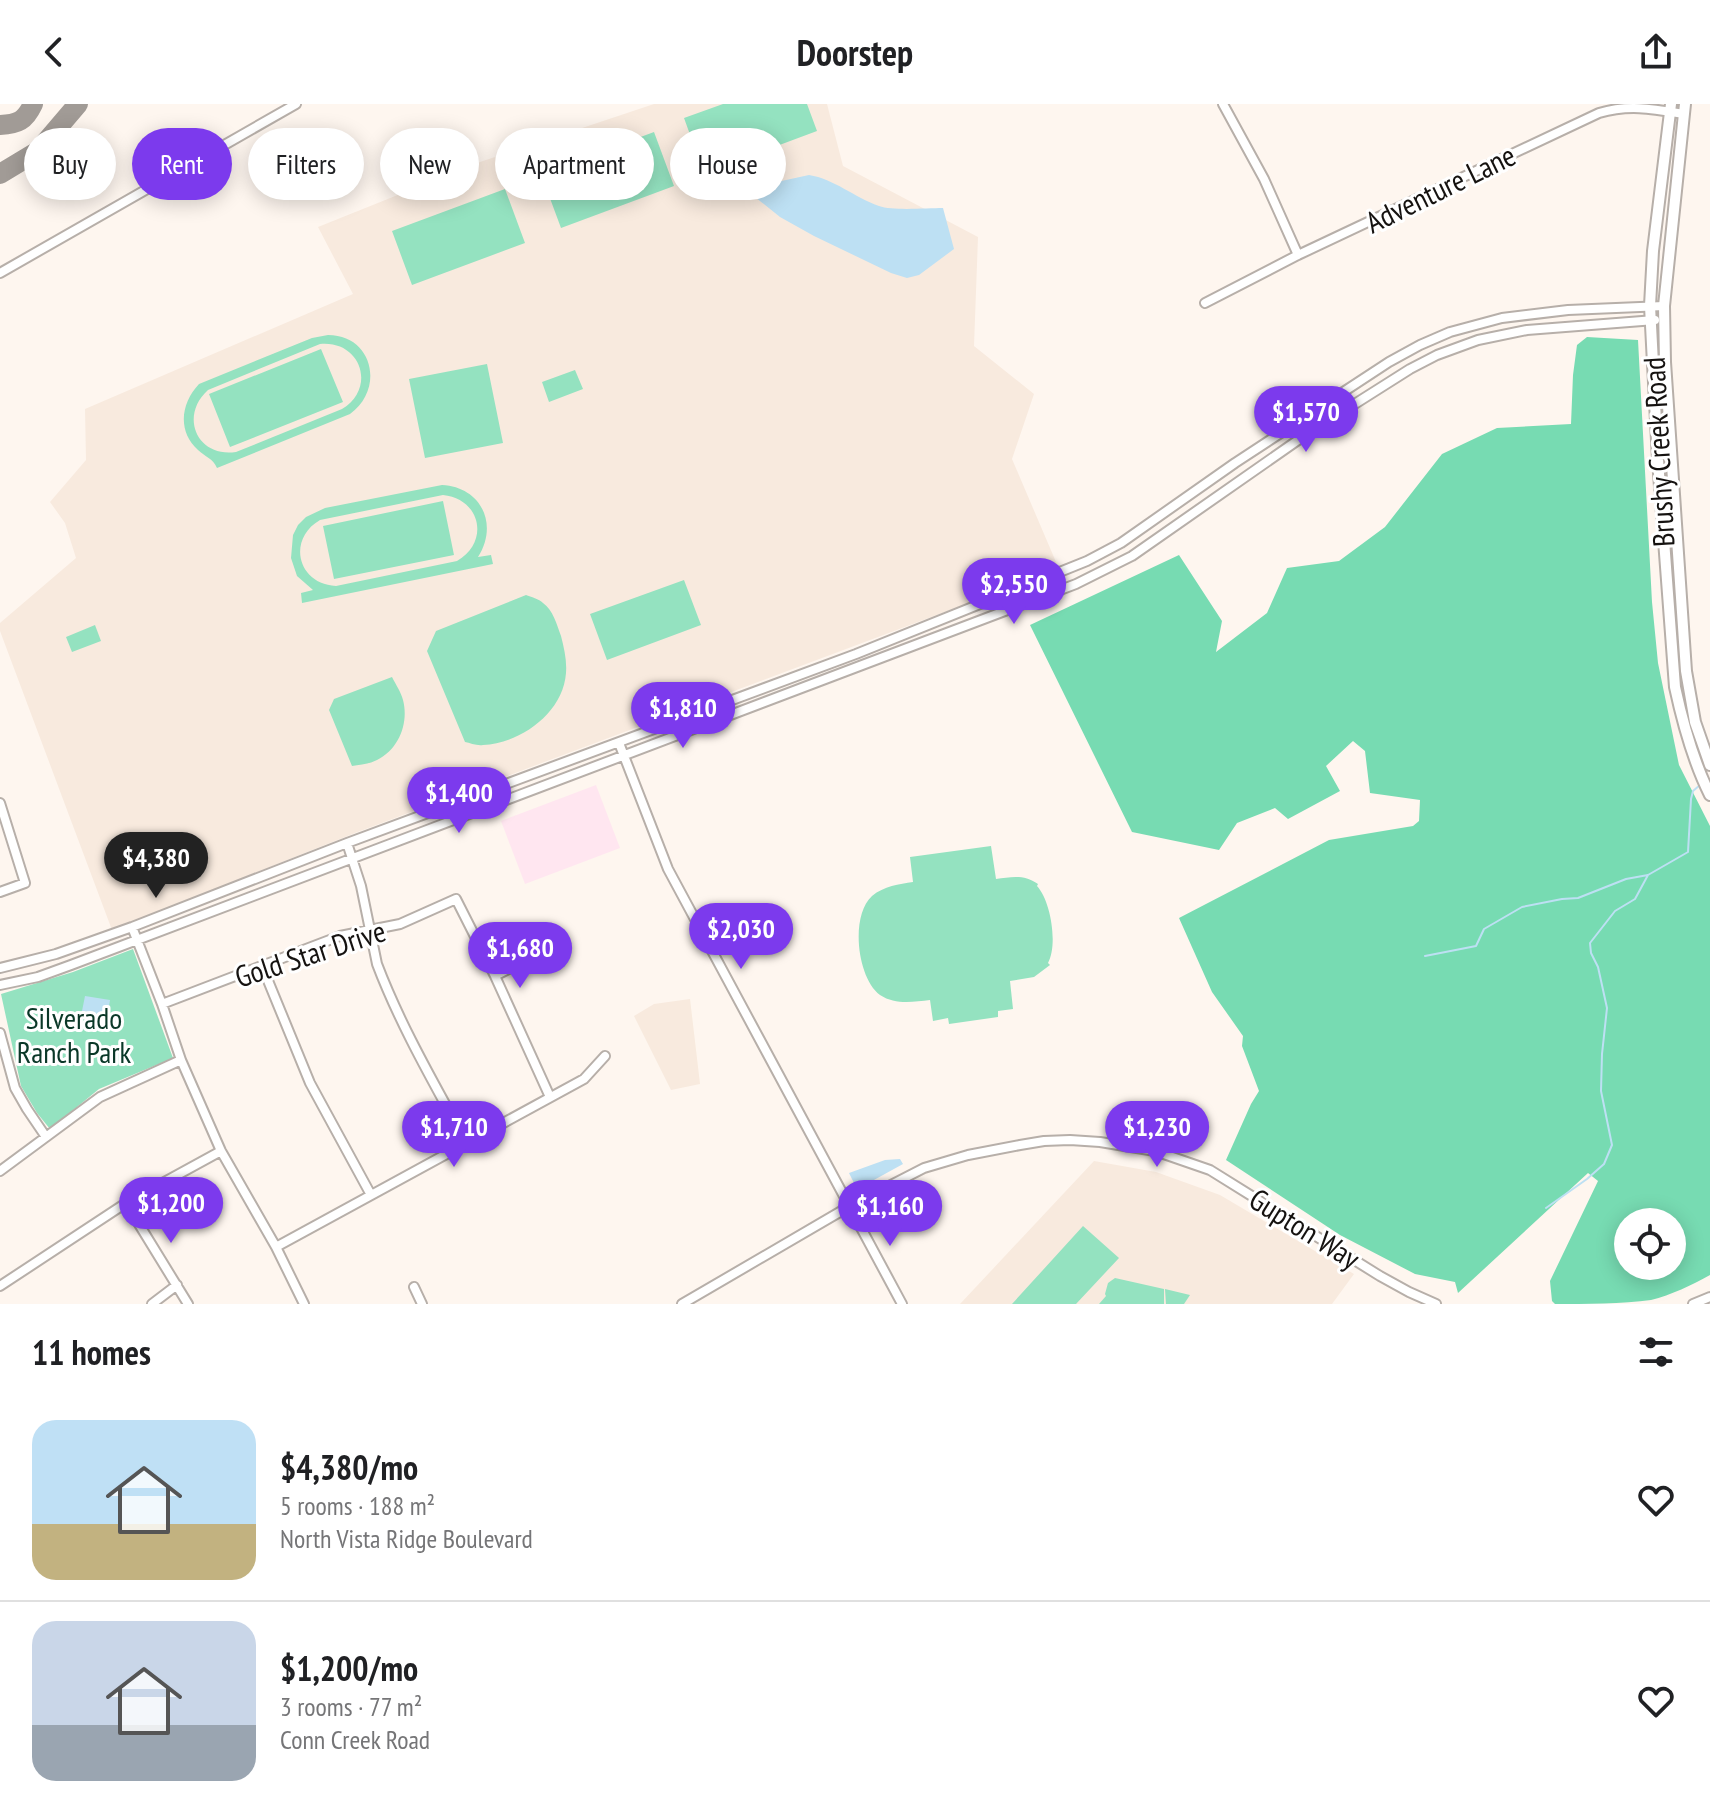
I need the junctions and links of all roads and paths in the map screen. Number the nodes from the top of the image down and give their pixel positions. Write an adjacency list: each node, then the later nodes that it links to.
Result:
1 (296, 104): 6 (street)
2 (1223, 104): 5 (street)
3 (1670, 108): 4 (street, Adventure Lane); 5 (street, Adventure Lane); 8 (main road, Brushy Creek Road)
4 (1684, 109): 9 (main road, Brushy Creek Road)
5 (1298, 255): 7 (street, Adventure Lane)
6 (0, 273)
7 (1205, 303)
8 (1650, 306): 9 (street); 10 (main road, Brushy Creek Road); 14 (street)
9 (1664, 306): 11 (main road, Brushy Creek Road)
10 (1651, 319): 11 (street); 12 (main road, Brushy Creek Road); 15 (street)
11 (1664, 320): 13 (main road, Brushy Creek Road)
12 (1670, 623): 13 (main road); 17 (main road, Brushy Creek Road)
13 (1684, 623): 16 (main road, Brushy Creek Road)
14 (619, 743): 15 (street); 19 (street)
15 (623, 756): 20 (street); 41 (street)
16 (1710, 765)
17 (1710, 795)
18 (0, 803): 21 (street)
19 (347, 843): 20 (street); 22 (street)
20 (352, 859): 23 (street); 24 (street)
21 (0, 892)
22 (132, 927): 24 (street); 27 (street)
23 (370, 931): 26 (street, Gold Star Drive); 28 (street, Gold Star Drive); 36 (street)
24 (137, 940): 29 (street); 30 (street)
25 (552, 947): 28 (street)
26 (262, 966): 30 (street, Gold Star Drive); 39 (street)
27 (0, 968)
28 (495, 976): 34 (street)
29 (0, 985)
30 (162, 1004): 33 (street)
31 (0, 1033): 35 (street)
32 (605, 1056): 34 (street)
33 (181, 1060): 35 (street); 37 (street)
34 (550, 1097): 36 (street)
35 (46, 1137): 38 (street)
36 (467, 1144): 39 (street)
37 (221, 1151): 40 (street); 42 (street)
38 (0, 1171)
39 (371, 1195): 42 (street)
40 (126, 1203): 43 (street); 44 (street)
41 (850, 1206): 51 (street, Gupton Way); 52 (street); 53 (street, Gupton Way)
42 (276, 1247): 49 (street)
43 (177, 1285): 47 (street); 48 (street)
44 (0, 1286)
45 (414, 1287): 50 (street)
46 (1710, 1297): 54 (street)
47 (152, 1304)
48 (188, 1304)
49 (304, 1304)
50 (422, 1304)
51 (682, 1304)
52 (902, 1304)
53 (1436, 1304)
54 (1693, 1304)

